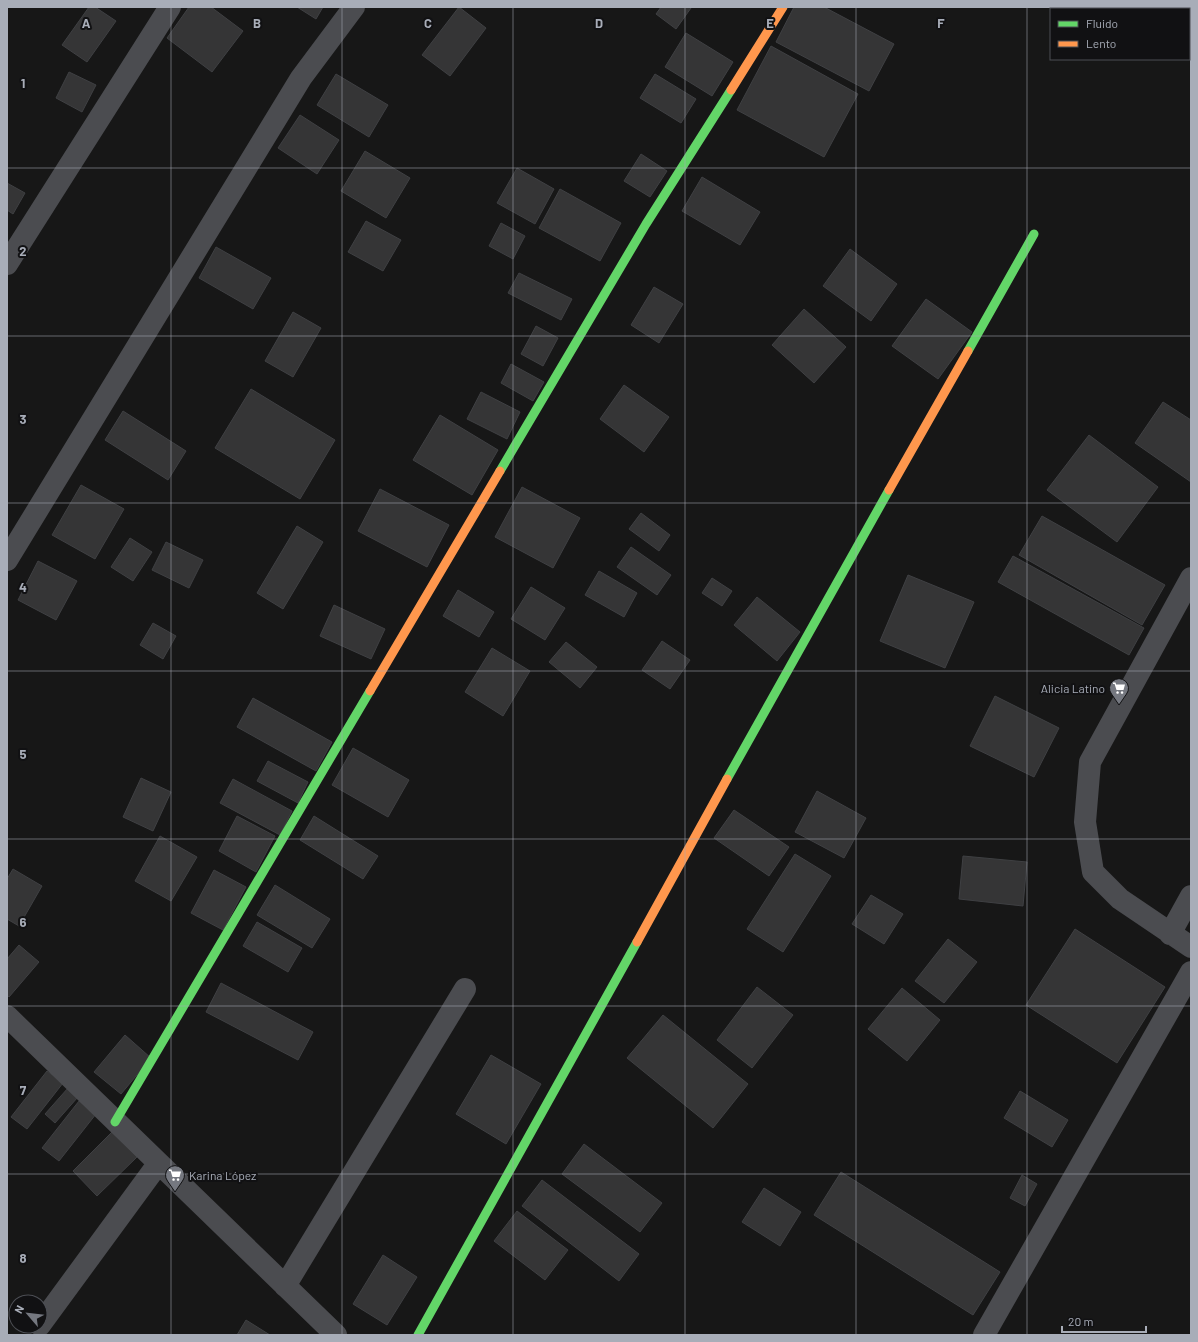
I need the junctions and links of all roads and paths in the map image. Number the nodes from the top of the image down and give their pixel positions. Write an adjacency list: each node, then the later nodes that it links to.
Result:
1 (170, 7): 5 (street)
2 (354, 7): 6 (street)
3 (783, 7): 14 (street)
4 (1034, 234): 19 (street)
5 (7, 264)
6 (7, 560)
7 (1191, 578): 9 (street)
8 (1191, 896): 9 (street)
9 (1170, 934): 10 (street)
10 (1191, 947)
11 (1191, 972): 20 (street)
12 (465, 989): 16 (street)
13 (7, 1016): 14 (street)
14 (115, 1122): 15 (street)
15 (158, 1164): 16 (street); 17 (street)
16 (285, 1286): 18 (street)
17 (48, 1314)
18 (336, 1335)
19 (418, 1335)
20 (984, 1335)

